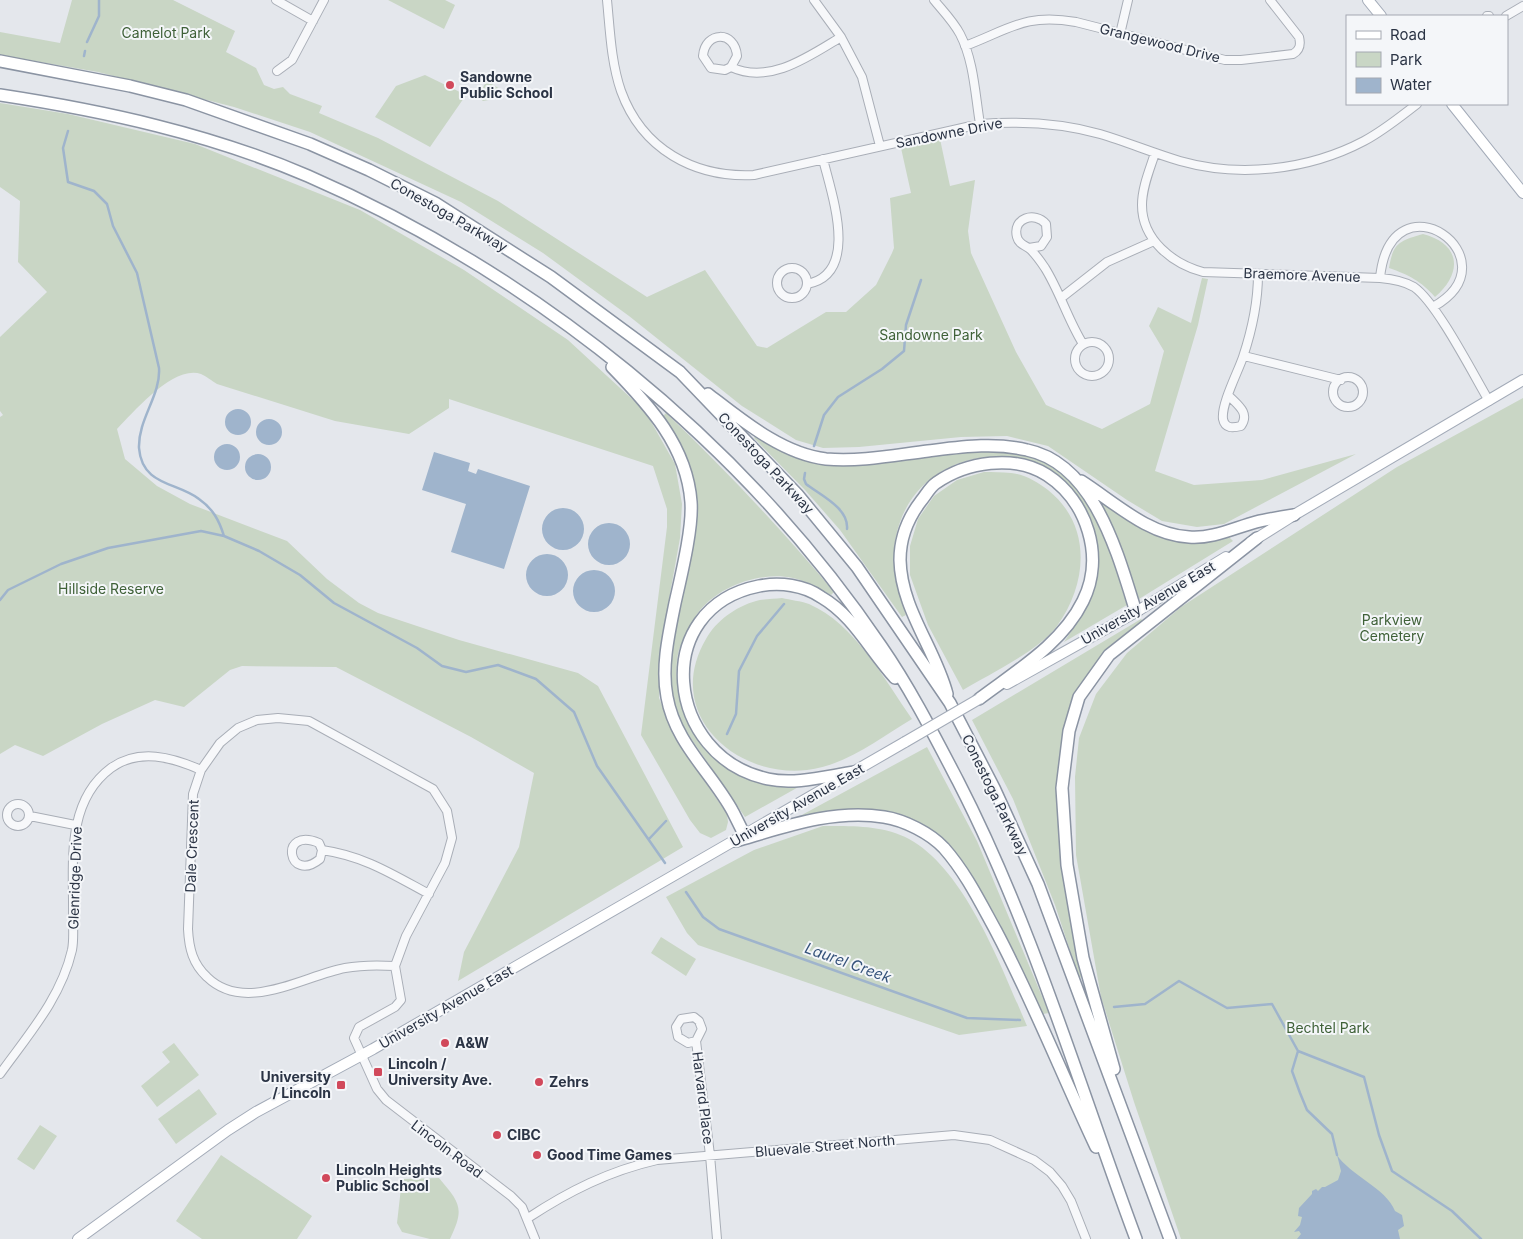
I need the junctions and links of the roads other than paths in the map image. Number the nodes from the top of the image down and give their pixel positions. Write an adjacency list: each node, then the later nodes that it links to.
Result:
1 (276, 0): 12 (street)
2 (324, 0): 12 (street)
3 (607, 0): 25 (street, Sandowne Drive)
4 (814, 0): 14 (street)
5 (934, 0): 15 (street)
6 (1128, 0): 13 (street)
7 (1270, 0): 13 (street, Grangewood Drive)
8 (1368, 0): 10 (main road)
9 (1523, 6): 11 (street)
10 (1380, 15)
11 (1508, 15)
12 (313, 21): 18 (street)
13 (1120, 34): 15 (street, Grangewood Drive)
14 (841, 37): 17 (street); 23 (street)
15 (965, 46): 22 (street)
16 (0, 61): 37 (highway, Conestoga Parkway)
17 (731, 67): 17 (street)
18 (277, 71)
19 (0, 95): 34 (highway, Conestoga Parkway)
20 (1416, 105): 24 (street, Sandowne Drive)
21 (1453, 105): 26 (main road)
22 (980, 124): 23 (street, Sandowne Drive); 24 (street, Sandowne Drive)
23 (880, 146): 25 (street, Sandowne Drive)
24 (1155, 152): 27 (street, Braemore Avenue)
25 (823, 159): 31 (street)
26 (1523, 192)
27 (1154, 241): 29 (street, Braemore Avenue); 32 (street)
28 (1029, 248): 28 (street); 32 (street)
29 (1258, 274): 30 (street, Braemore Avenue); 36 (street)
30 (1380, 278): 33 (street, Braemore Avenue); 33 (street)
31 (806, 284)
32 (1061, 298): 35 (street)
33 (1433, 307): 41 (street, Braemore Avenue)
34 (589, 342): 46 (highway, Conestoga Parkway); 53 (highway)
35 (1083, 344): 35 (street)
36 (1244, 356): 38 (street); 40 (street)
37 (680, 372): 42 (highway); 48 (highway, Conestoga Parkway)
38 (1341, 380)
39 (1523, 380): 41 (main road, University Avenue East)
40 (1229, 396)
41 (1489, 401): 43 (main road, University Avenue East)
42 (1075, 476): 43 (highway); 45 (highway)
43 (1294, 515): 44 (main road, University Avenue East)
44 (1257, 538): 45 (main road, University Avenue East); 60 (highway)
45 (1136, 612): 47 (main road, University Avenue East)
46 (910, 694): 50 (highway); 62 (highway, Conestoga Parkway)
47 (980, 699): 48 (highway); 50 (main road, University Avenue East, bridge)
48 (950, 703): 60 (highway, Conestoga Parkway)
49 (201, 770): 52 (street, Glenridge Drive); 55 (street, Dale Crescent); 56 (street, Dale Crescent)
50 (855, 772): 53 (main road, University Avenue East)
51 (30, 816): 52 (street)
52 (76, 826): 59 (street, Glenridge Drive)
53 (741, 838): 58 (main road, University Avenue East); 62 (highway)
54 (322, 850): 55 (street)
55 (429, 894): 56 (street, Dale Crescent)
56 (395, 966): 58 (street)
57 (696, 1041): 61 (street, Harvard Place)
58 (362, 1055): 63 (street, Lincoln Road); 64 (main road, University Avenue East)
59 (0, 1074)
60 (1132, 1134): 69 (highway, Conestoga Parkway)
61 (710, 1155): 63 (street, Bluevale Street North); 66 (street, Harvard Place); 67 (street, Bluevale Street North)
62 (1122, 1203): 68 (highway, Conestoga Parkway)
63 (528, 1218): 65 (street, Lincoln Road)
64 (78, 1239)
65 (535, 1239)
66 (718, 1239)
67 (1086, 1239)
68 (1136, 1239)
69 (1170, 1239)

